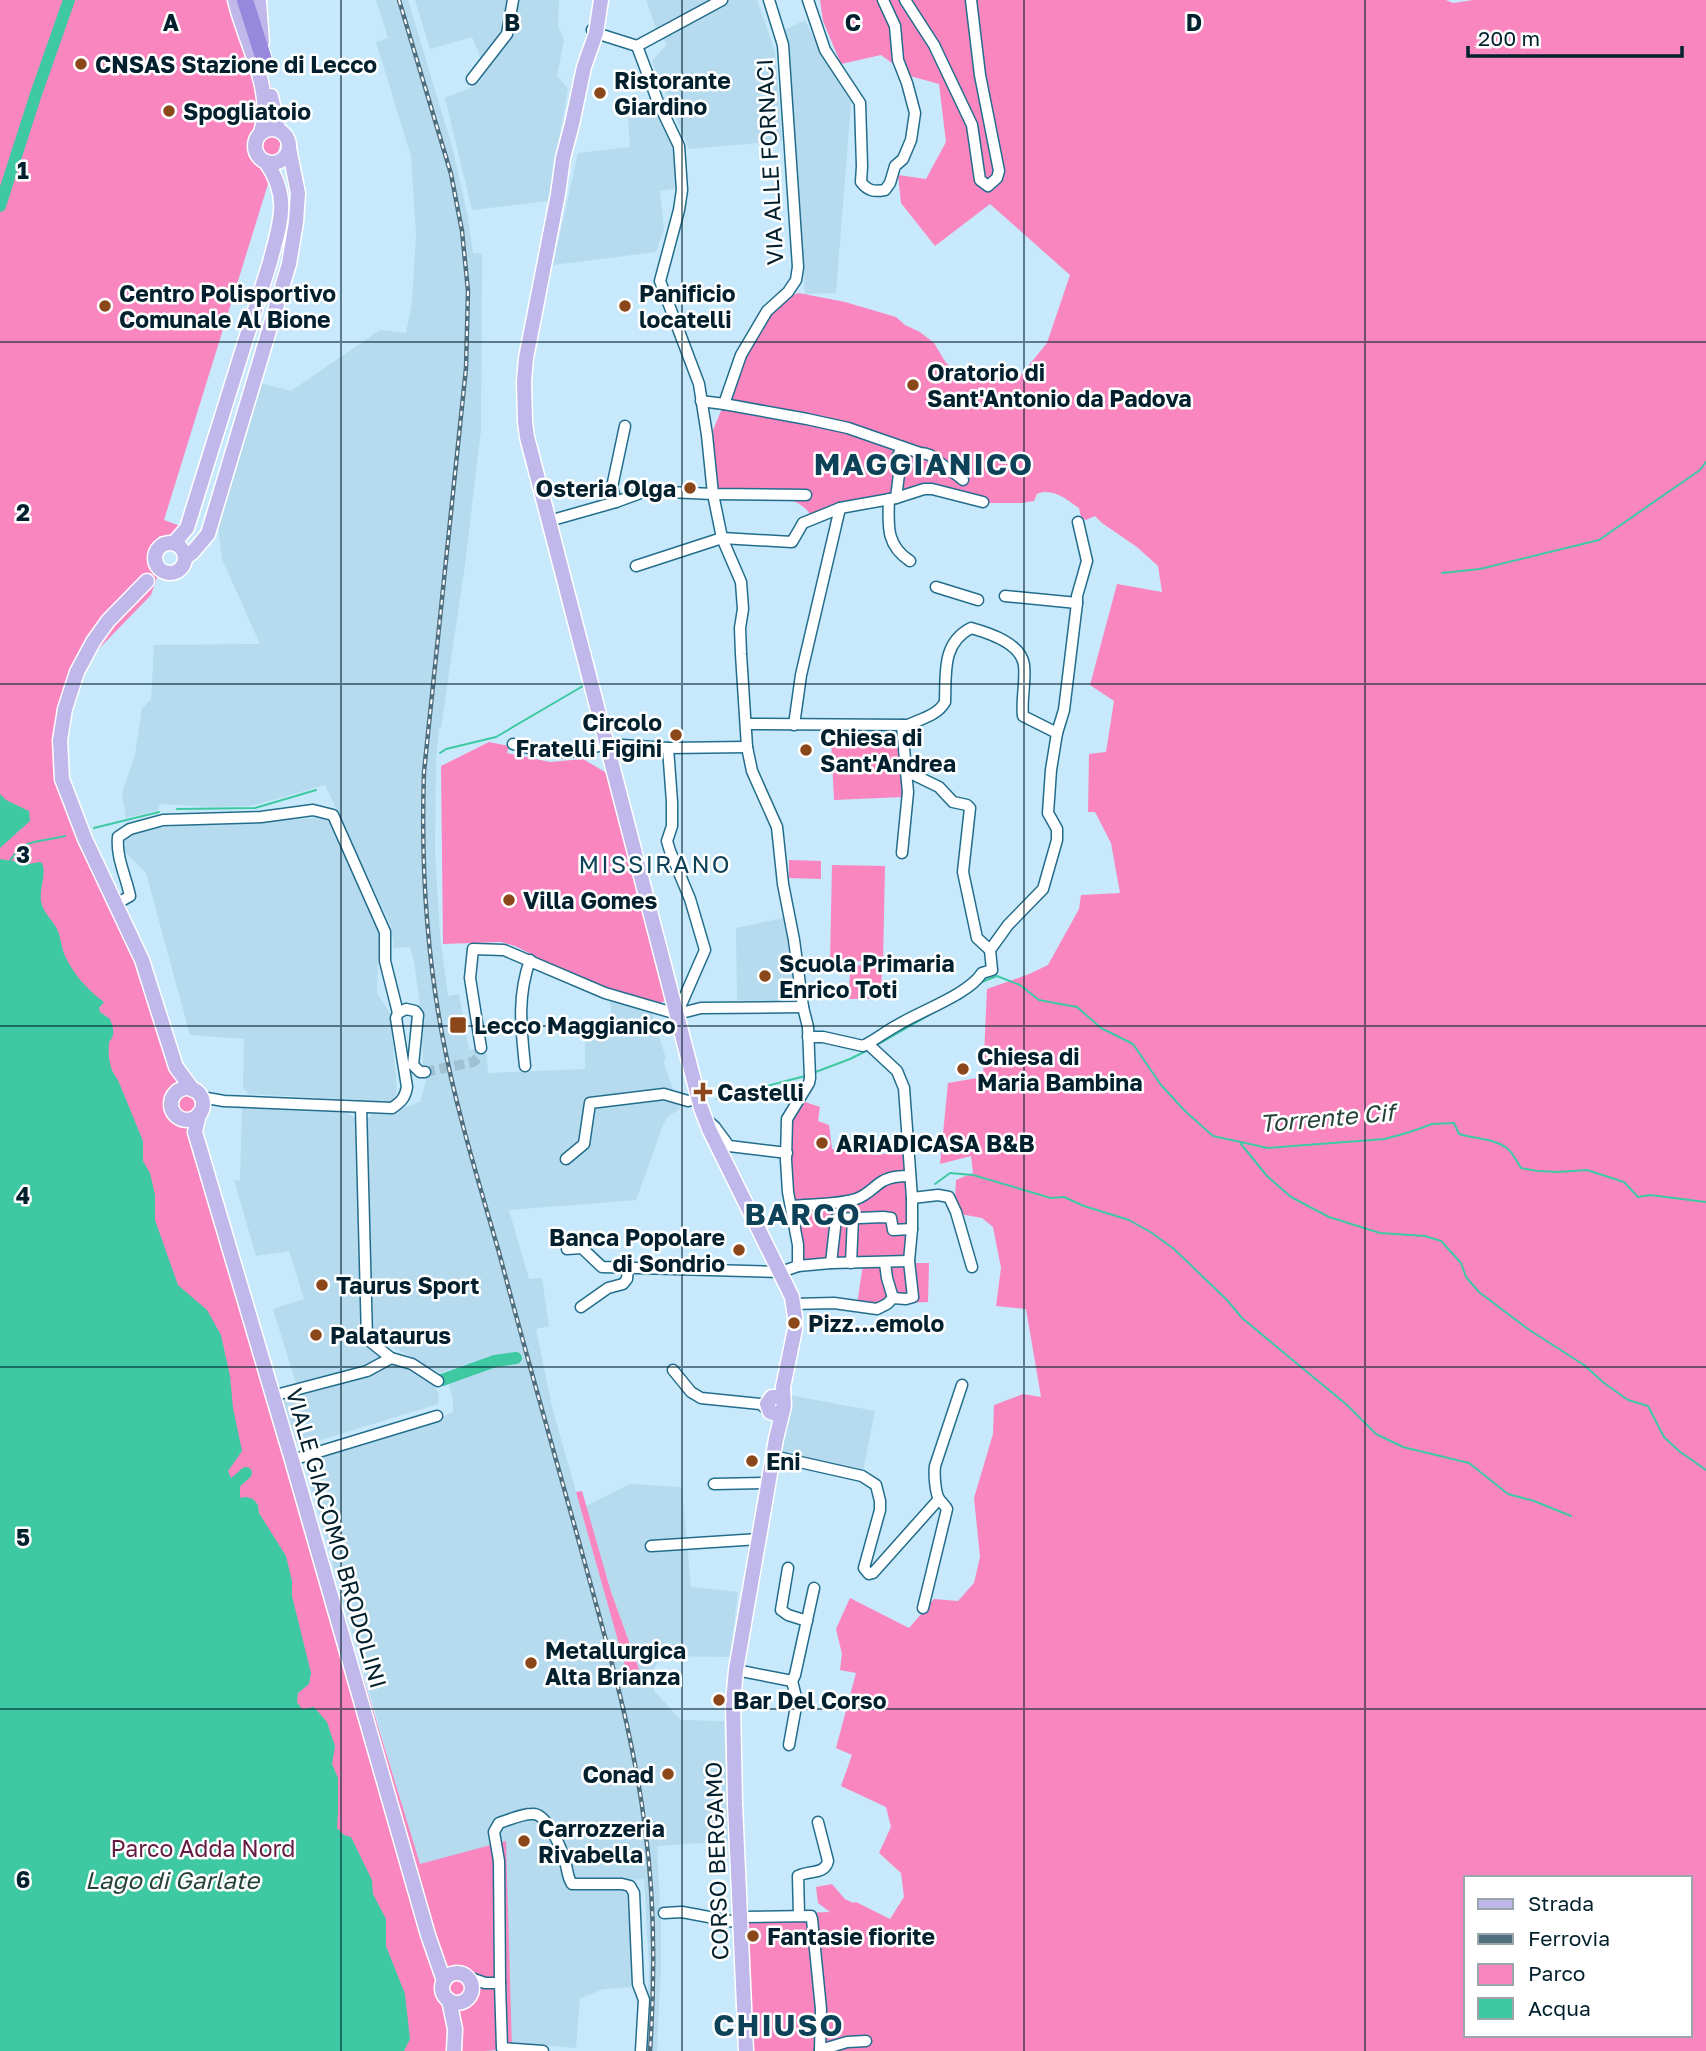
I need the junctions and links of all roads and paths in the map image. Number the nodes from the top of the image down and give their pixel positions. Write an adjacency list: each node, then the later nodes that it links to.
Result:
1 (513, 0): 14 (street)
2 (590, 0): 11 (main road)
3 (601, 0): 11 (main road)
4 (722, 0): 12 (street)
5 (769, 0): 20 (street, VIA ALLE FORNACI)
6 (808, 0): 7 (street)
7 (883, 0)
8 (905, 0): 9 (street)
9 (971, 0)
10 (248, 5): 13 (highway); 16 (main road)
11 (593, 30): 12 (street); 30 (main road)
12 (637, 46): 19 (street)
13 (265, 63): 15 (main road)
14 (472, 79)
15 (278, 129): 16 (main road); 17 (main road)
16 (261, 132): 18 (main road)
17 (289, 148): 18 (main road); 35 (main road)
18 (266, 162): 33 (main road)
19 (701, 401): 20 (street); 24 (street)
20 (724, 404): 22 (street)
21 (625, 426): 27 (street)
22 (902, 447): 23 (street); 26 (street)
23 (963, 480)
24 (713, 494): 25 (street); 27 (street); 32 (street)
25 (806, 495)
26 (892, 499): 28 (street); 29 (street); 36 (street)
27 (616, 502): 30 (street)
28 (983, 502)
29 (840, 508): 32 (street); 45 (street)
30 (549, 521): 49 (main road)
31 (1078, 522): 43 (street)
32 (722, 538): 37 (street); 44 (street)
33 (174, 543): 34 (main road); 35 (main road)
34 (155, 556): 38 (main road); 39 (main road)
35 (186, 557): 38 (main road)
36 (910, 561)
37 (636, 566)
38 (168, 573): 39 (main road)
39 (147, 581): 54 (main road)
40 (936, 587): 42 (street)
41 (1005, 596): 43 (street)
42 (978, 600)
43 (1077, 603): 47 (street)
44 (747, 724): 45 (street); 50 (street)
45 (794, 725): 46 (street)
46 (902, 725): 47 (street); 52 (street)
47 (1056, 733): 55 (street)
48 (513, 744): 49 (street)
49 (607, 744): 51 (street); 59 (main road)
50 (747, 747): 51 (street); 57 (street)
51 (668, 748): 59 (street)
52 (906, 771): 53 (street); 55 (street)
53 (902, 853)
54 (116, 904): 58 (street); 64 (main road)
55 (990, 950): 61 (street)
56 (530, 960): 59 (street); 62 (street); 63 (street)
57 (803, 1007): 59 (street); 60 (street)
58 (398, 1013): 65 (street); 69 (street)
59 (677, 1014): 67 (main road)
60 (808, 1037): 61 (street); 73 (street)
61 (870, 1046): 75 (street)
62 (481, 1048)
63 (525, 1066)
64 (176, 1067): 66 (main road); 68 (main road)
65 (425, 1072)
66 (174, 1095): 68 (main road); 71 (main road)
67 (699, 1098): 70 (main road); 74 (street)
68 (199, 1103): 69 (street); 71 (main road); 72 (main road, VIALE GIACOMO BRODOLINI)
69 (361, 1107): 92 (street)
70 (705, 1118): 73 (street); 88 (main road)
71 (181, 1119): 72 (main road)
72 (195, 1132): 96 (main road, VIALE GIACOMO BRODOLINI)
73 (787, 1153): 77 (street)
74 (565, 1159)
75 (910, 1175): 76 (street); 77 (street)
76 (912, 1198): 79 (street); 87 (street)
77 (791, 1206): 85 (street)
78 (853, 1218): 79 (street); 82 (street); 83 (street)
79 (912, 1229): 81 (street)
80 (567, 1249): 86 (street)
81 (909, 1261): 84 (street); 89 (street)
82 (831, 1263): 83 (street); 85 (street)
83 (851, 1263): 84 (street)
84 (885, 1263): 89 (street)
85 (798, 1266): 88 (street)
86 (628, 1267): 88 (street); 90 (street)
87 (972, 1267)
88 (781, 1272): 91 (main road)
89 (893, 1298): 91 (street)
90 (581, 1307)
91 (794, 1310): 97 (main road, CORSO BERGAMO)
92 (391, 1359): 94 (street); 96 (street)
93 (673, 1370): 97 (street)
94 (438, 1381)
95 (962, 1385): 103 (street)
96 (272, 1396): 100 (main road, VIALE GIACOMO BRODOLINI)
97 (773, 1403): 99 (main road, CORSO BERGAMO)
98 (437, 1416): 100 (street)
99 (773, 1456): 101 (main road, CORSO BERGAMO); 103 (street)
100 (292, 1460): 117 (main road, VIALE GIACOMO BRODOLINI)
101 (769, 1483): 102 (street); 104 (main road, CORSO BERGAMO)
102 (715, 1485)
103 (939, 1499): 108 (street)
104 (759, 1539): 105 (street); 110 (main road, CORSO BERGAMO)
105 (651, 1546)
106 (788, 1568): 109 (street)
107 (814, 1588): 109 (street)
108 (923, 1608)
109 (807, 1621): 111 (street)
110 (736, 1670): 111 (street); 116 (main road, CORSO BERGAMO)
111 (792, 1681): 112 (street)
112 (789, 1745)
113 (818, 1822): 115 (street)
114 (664, 1913): 116 (street)
115 (803, 1915): 116 (street); 128 (street)
116 (741, 1920): 127 (main road, CORSO BERGAMO)
117 (436, 1956): 118 (main road, VIALE GIACOMO BRODOLINI); 120 (main road)
118 (444, 1981): 120 (main road); 121 (main road, VIALE GIACOMO BRODOLINI)
119 (500, 1983): 120 (street); 125 (street); 126 (street)
120 (470, 1985): 121 (main road); 122 (main road)
121 (449, 2000): 122 (main road, VIALE GIACOMO BRODOLINI)
122 (455, 2029): 124 (main road)
123 (866, 2041): 128 (street)
124 (454, 2051)
125 (543, 2051)
126 (641, 2051)
127 (746, 2051)
128 (821, 2051)

